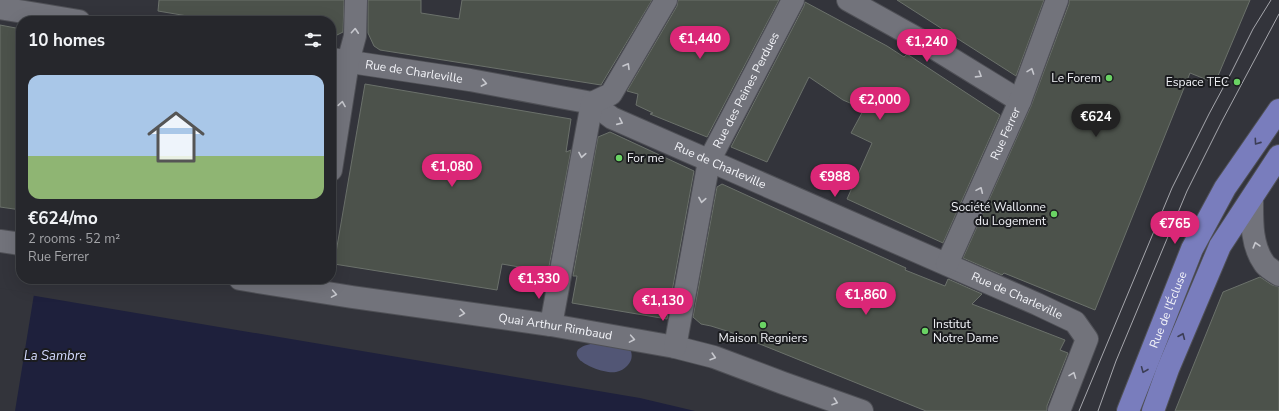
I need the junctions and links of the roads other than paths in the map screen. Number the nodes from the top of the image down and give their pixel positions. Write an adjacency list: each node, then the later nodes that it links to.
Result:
1 (356, 0): 9 (street, one-way to 1)
2 (666, 0): 11 (street, one-way to 2)
3 (792, 0): 15 (street, Rue des Peines Perdues)
4 (848, 0): 10 (street, one-way to 10)
5 (1057, 0): 10 (street, Rue Ferrer, one-way to 5)
6 (0, 8): 7 (street)
7 (47, 8): 8 (street)
8 (67, 16)
9 (340, 61): 11 (street, Rue de Charleville, one-way to 11); 12 (street, one-way to 9)
10 (1020, 101): 19 (street, Rue Ferrer, one-way to 10)
11 (592, 103): 15 (street, Rue de Charleville, one-way to 15); 23 (street, one-way to 23)
12 (336, 109)
13 (1279, 110): 27 (main road, Rue de l'Écluse, one-way to 27)
14 (1279, 156): 16 (main road, Rue de l'Écluse)
15 (709, 161): 19 (street, Rue de Charleville); 24 (street, Rue des Peines Perdues, one-way to 24)
16 (1252, 199): 20 (street, one-way to 16); 28 (main road, Rue de l'Écluse, one-way to 16)
17 (0, 241): 18 (street)
18 (16, 243)
19 (947, 264): 26 (street, Rue de Charleville, one-way to 19)
20 (1279, 275)
21 (299, 284): 22 (street, Quai Arthur Rimbaud)
22 (311, 285): 23 (street, Quai Arthur Rimbaud, one-way to 23)
23 (551, 325): 24 (street, Quai Arthur Rimbaud, one-way to 24)
24 (675, 347): 25 (street, Quai Arthur Rimbaud, one-way to 25)
25 (862, 411)
26 (1059, 411)
27 (1128, 411)
28 (1153, 411)

